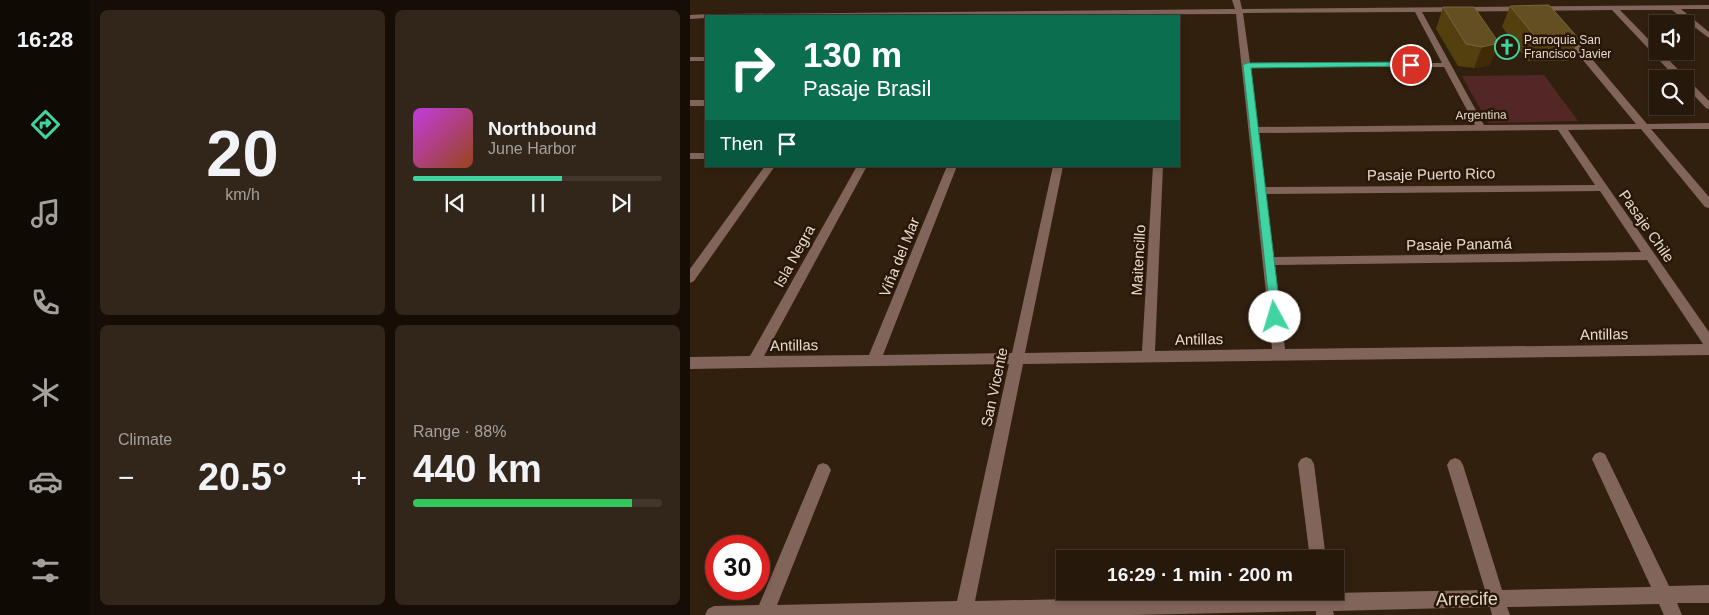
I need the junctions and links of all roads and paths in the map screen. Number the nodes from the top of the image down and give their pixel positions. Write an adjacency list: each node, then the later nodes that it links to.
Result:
1 (1381, 0): 13 (street)
2 (1517, 0): 9 (street)
3 (1591, 0): 11 (street)
4 (1664, 0): 7 (street)
5 (1309, 1): 15 (street)
6 (1237, 5): 15 (street); 17 (street); 24 (street)
7 (1674, 7): 8 (street); 12 (street); 21 (street)
8 (1709, 7)
9 (1523, 8): 10 (street); 14 (street)
10 (1544, 8): 11 (street); 33 (street)
11 (1598, 8): 12 (street)
12 (1613, 8): 26 (street)
13 (1386, 9): 14 (street); 15 (street)
14 (1418, 9): 25 (street)
15 (1312, 10)
16 (1090, 14): 17 (street); 18 (street)
17 (1166, 14)
18 (877, 15)
19 (705, 16): 20 (street)
20 (690, 17)
21 (1709, 36)
22 (690, 59): 23 (street)
23 (705, 59)
24 (1247, 65): 25 (street); 35 (street)
25 (1447, 65): 34 (street)
26 (1674, 70)
27 (1694, 90): 30 (street)
28 (705, 102): 29 (street)
29 (690, 103)
30 (1709, 106)
31 (1709, 126): 33 (street, Argentina)
32 (1560, 127): 33 (street, Argentina); 34 (street, Argentina); 43 (street, Pasaje Chile)
33 (1644, 127): 45 (street)
34 (1481, 128): 35 (street, Argentina)
35 (1254, 130): 44 (street)
36 (690, 156): 37 (street)
37 (705, 156)
38 (769, 167): 48 (street)
39 (861, 167): 55 (street, Isla Negra)
40 (952, 167): 54 (street, Viña del Mar)
41 (1058, 167): 53 (street, San Vicente)
42 (1158, 167): 52 (street, Maitencillo)
43 (1602, 188): 44 (street, Pasaje Puerto Rico); 46 (street, Pasaje Chile)
44 (1261, 191): 47 (street)
45 (1709, 204)
46 (1650, 256): 47 (street, Pasaje Panamá); 49 (street, Pasaje Chile)
47 (1269, 261): 51 (street)
48 (690, 278)
49 (1709, 342)
50 (1709, 349): 51 (street, Antillas)
51 (1279, 354): 52 (street, Antillas)
52 (1148, 356): 53 (street, Antillas)
53 (1017, 358): 54 (street, Antillas); 66 (street, San Vicente)
54 (874, 360): 55 (street, Antillas)
55 (754, 362): 56 (street, Antillas)
56 (690, 363)
57 (1600, 459): 63 (street)
58 (1306, 464): 61 (street)
59 (1455, 464): 65 (street)
60 (823, 470): 67 (street)
61 (1317, 550)
62 (1709, 594): 63 (street, Arrecife)
63 (1664, 595): 65 (street, Arrecife); 69 (street)
64 (1323, 603): 65 (street, Arrecife); 66 (street, Arrecife)
65 (1498, 607)
66 (963, 612): 67 (street, Arrecife)
67 (764, 614): 68 (street, Arrecife)
68 (714, 615)
69 (1673, 615)

